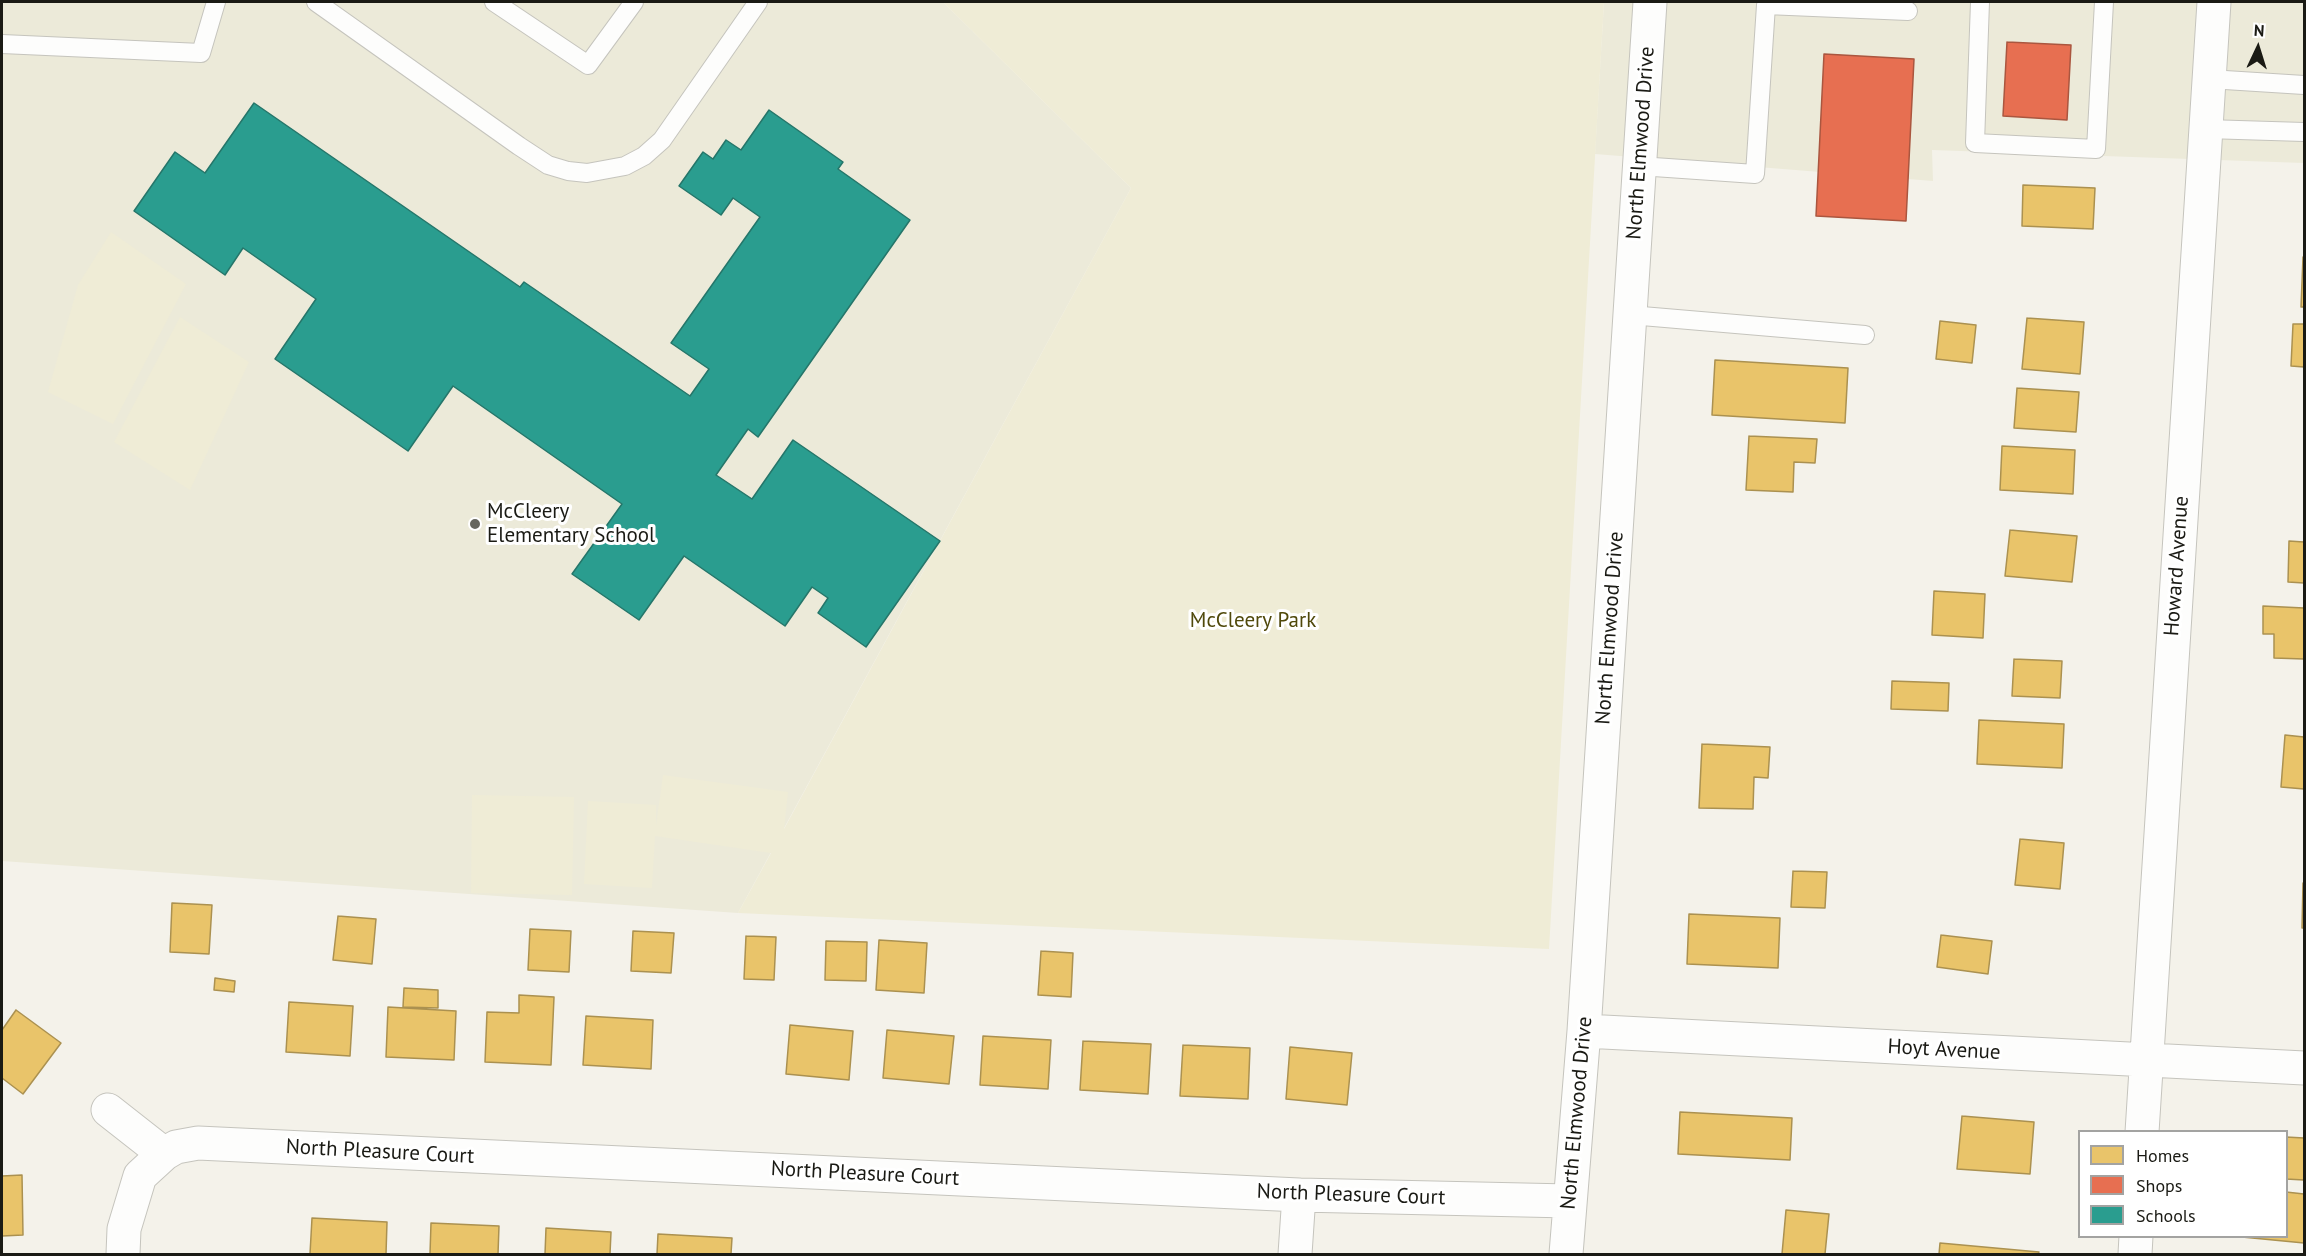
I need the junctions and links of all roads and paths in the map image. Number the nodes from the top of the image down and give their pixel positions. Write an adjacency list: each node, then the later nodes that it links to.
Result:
1 (216, 2): 11 (lane)
2 (316, 2): 5 (lane)
3 (494, 2): 4 (lane)
4 (634, 2)
5 (758, 2)
6 (1650, 2): 16 (street, North Elmwood Drive)
7 (1980, 2): 8 (lane)
8 (2104, 2)
9 (2214, 2): 12 (street, Howard Avenue)
10 (1908, 11): 16 (lane)
11 (2, 44)
12 (2209, 79): 13 (lane); 14 (street, Howard Avenue)
13 (2304, 85)
14 (2206, 129): 15 (lane); 20 (street, Howard Avenue)
15 (2304, 132)
16 (1639, 166): 17 (street, North Elmwood Drive)
17 (1630, 315): 18 (lane); 19 (street, North Elmwood Drive)
18 (1865, 335)
19 (1584, 1031): 20 (street, Hoyt Avenue); 26 (street, North Elmwood Drive)
20 (2147, 1061): 21 (street, Hoyt Avenue); 23 (street, Howard Avenue)
21 (2304, 1068)
22 (108, 1110): 24 (street)
23 (2142, 1130)
24 (164, 1154): 25 (street, North Pleasure Court); 28 (street)
25 (1299, 1195): 26 (street, North Pleasure Court); 29 (street)
26 (1569, 1201): 30 (street, North Elmwood Drive)
27 (2136, 1238): 31 (street)
28 (123, 1254)
29 (1295, 1254)
30 (1566, 1254)
31 (2134, 1254)

